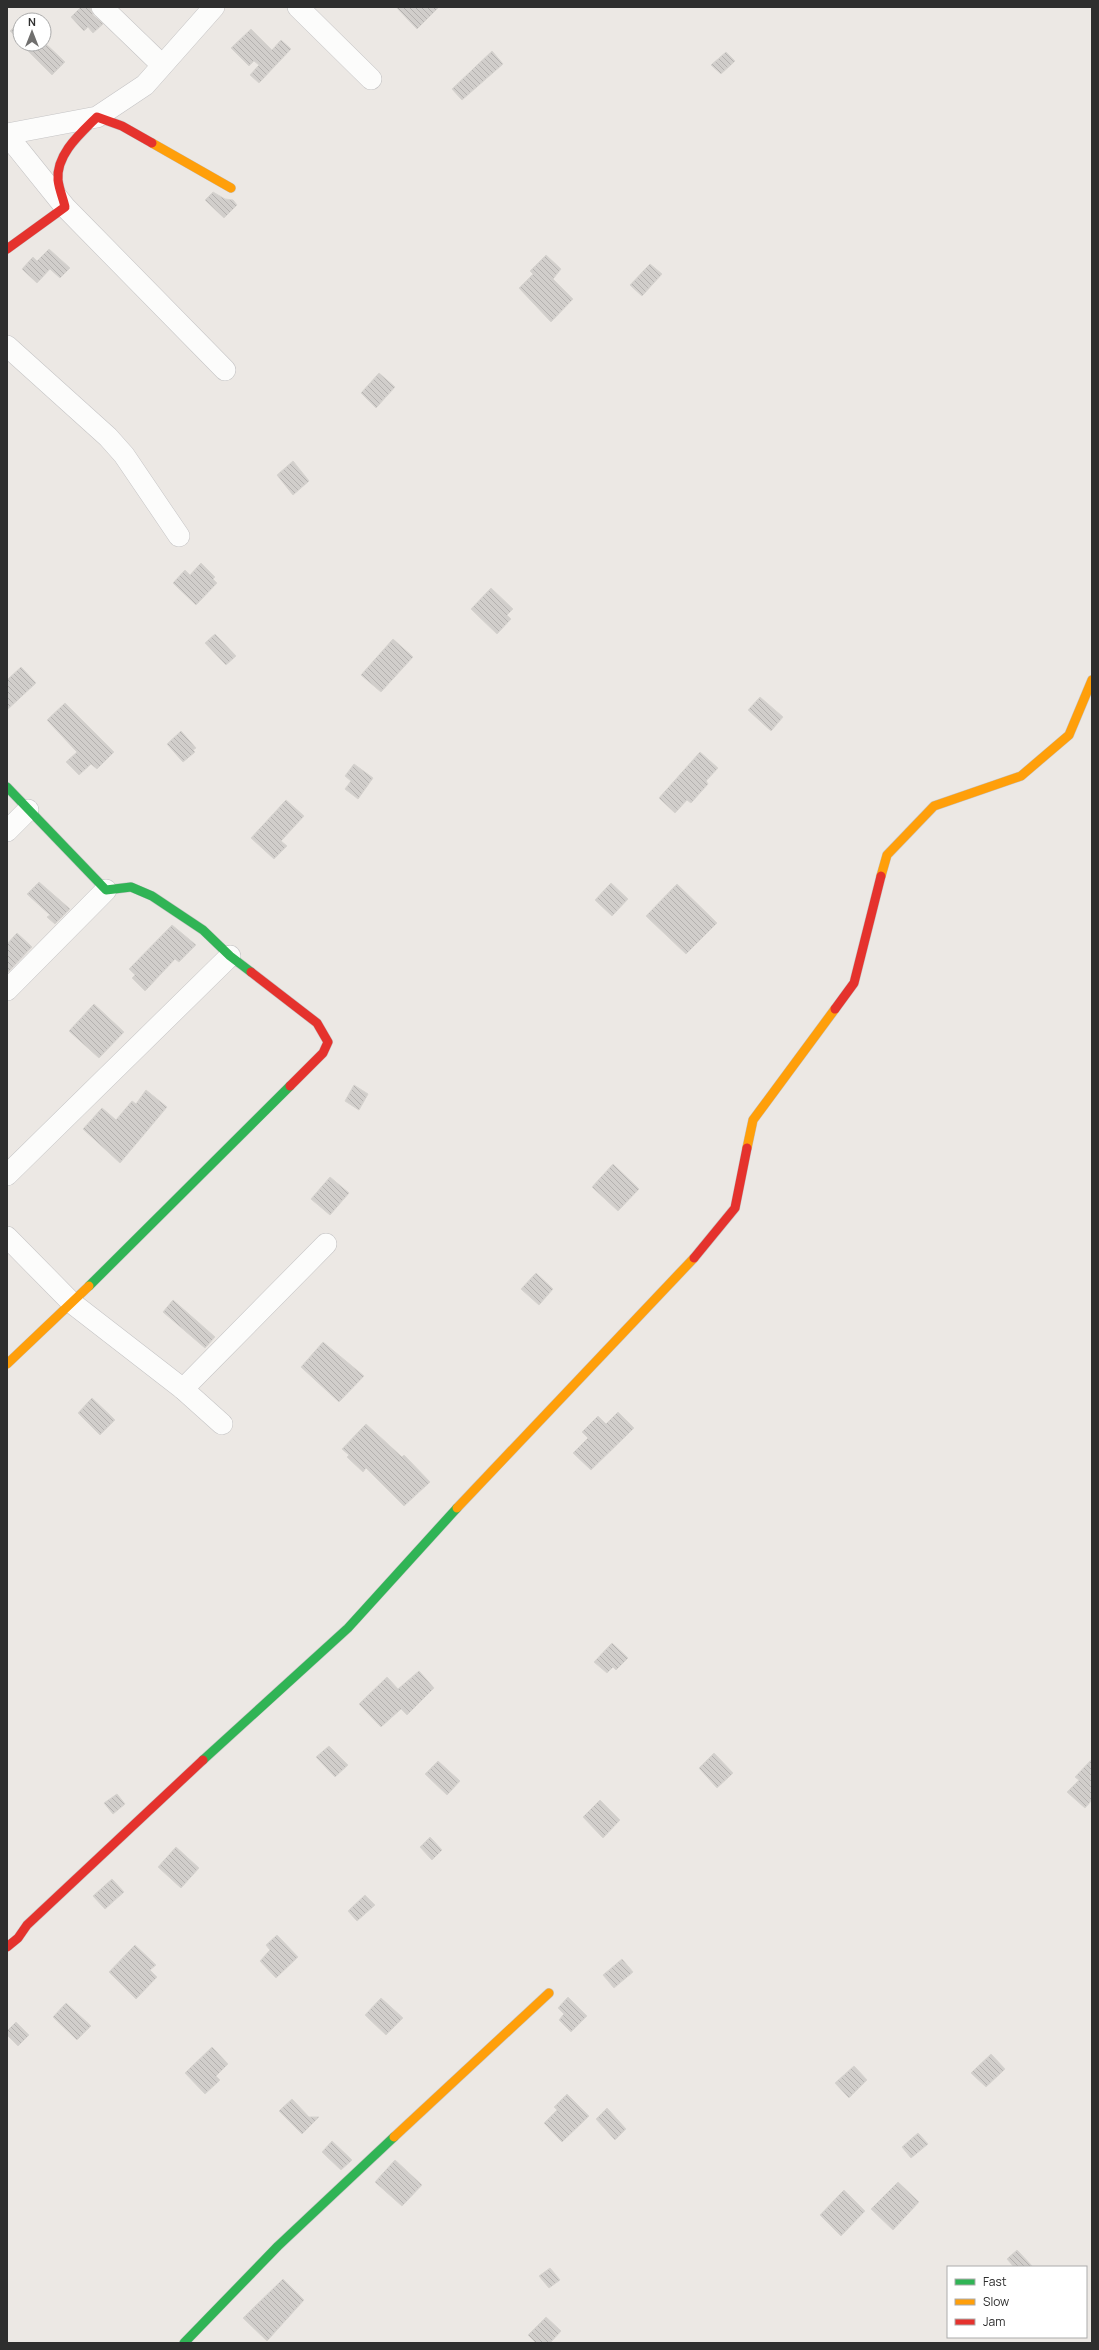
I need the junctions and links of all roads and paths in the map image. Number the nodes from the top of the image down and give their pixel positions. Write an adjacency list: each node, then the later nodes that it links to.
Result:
1 (102, 7): 4 (street)
2 (214, 7): 4 (street)
3 (298, 7): 5 (street)
4 (162, 65): 6 (street)
5 (370, 79)
6 (97, 117): 7 (street); 8 (street); 9 (street)
7 (7, 134): 9 (street)
8 (231, 188)
9 (65, 207): 10 (street); 12 (street)
10 (7, 249)
11 (7, 346): 13 (street)
12 (225, 370)
13 (179, 536)
14 (1092, 680): 28 (street)
15 (7, 787): 16 (street)
16 (28, 810): 17 (street); 18 (street)
17 (7, 830)
18 (106, 890): 19 (street); 20 (street)
19 (230, 956): 21 (street); 24 (street)
20 (7, 990)
21 (7, 1175)
22 (7, 1237): 24 (street)
23 (326, 1244): 26 (street)
24 (72, 1303): 25 (street); 26 (street)
25 (7, 1364)
26 (183, 1389): 27 (street)
27 (222, 1424)
28 (7, 1946)
29 (549, 1993): 30 (street)
30 (184, 2343)

